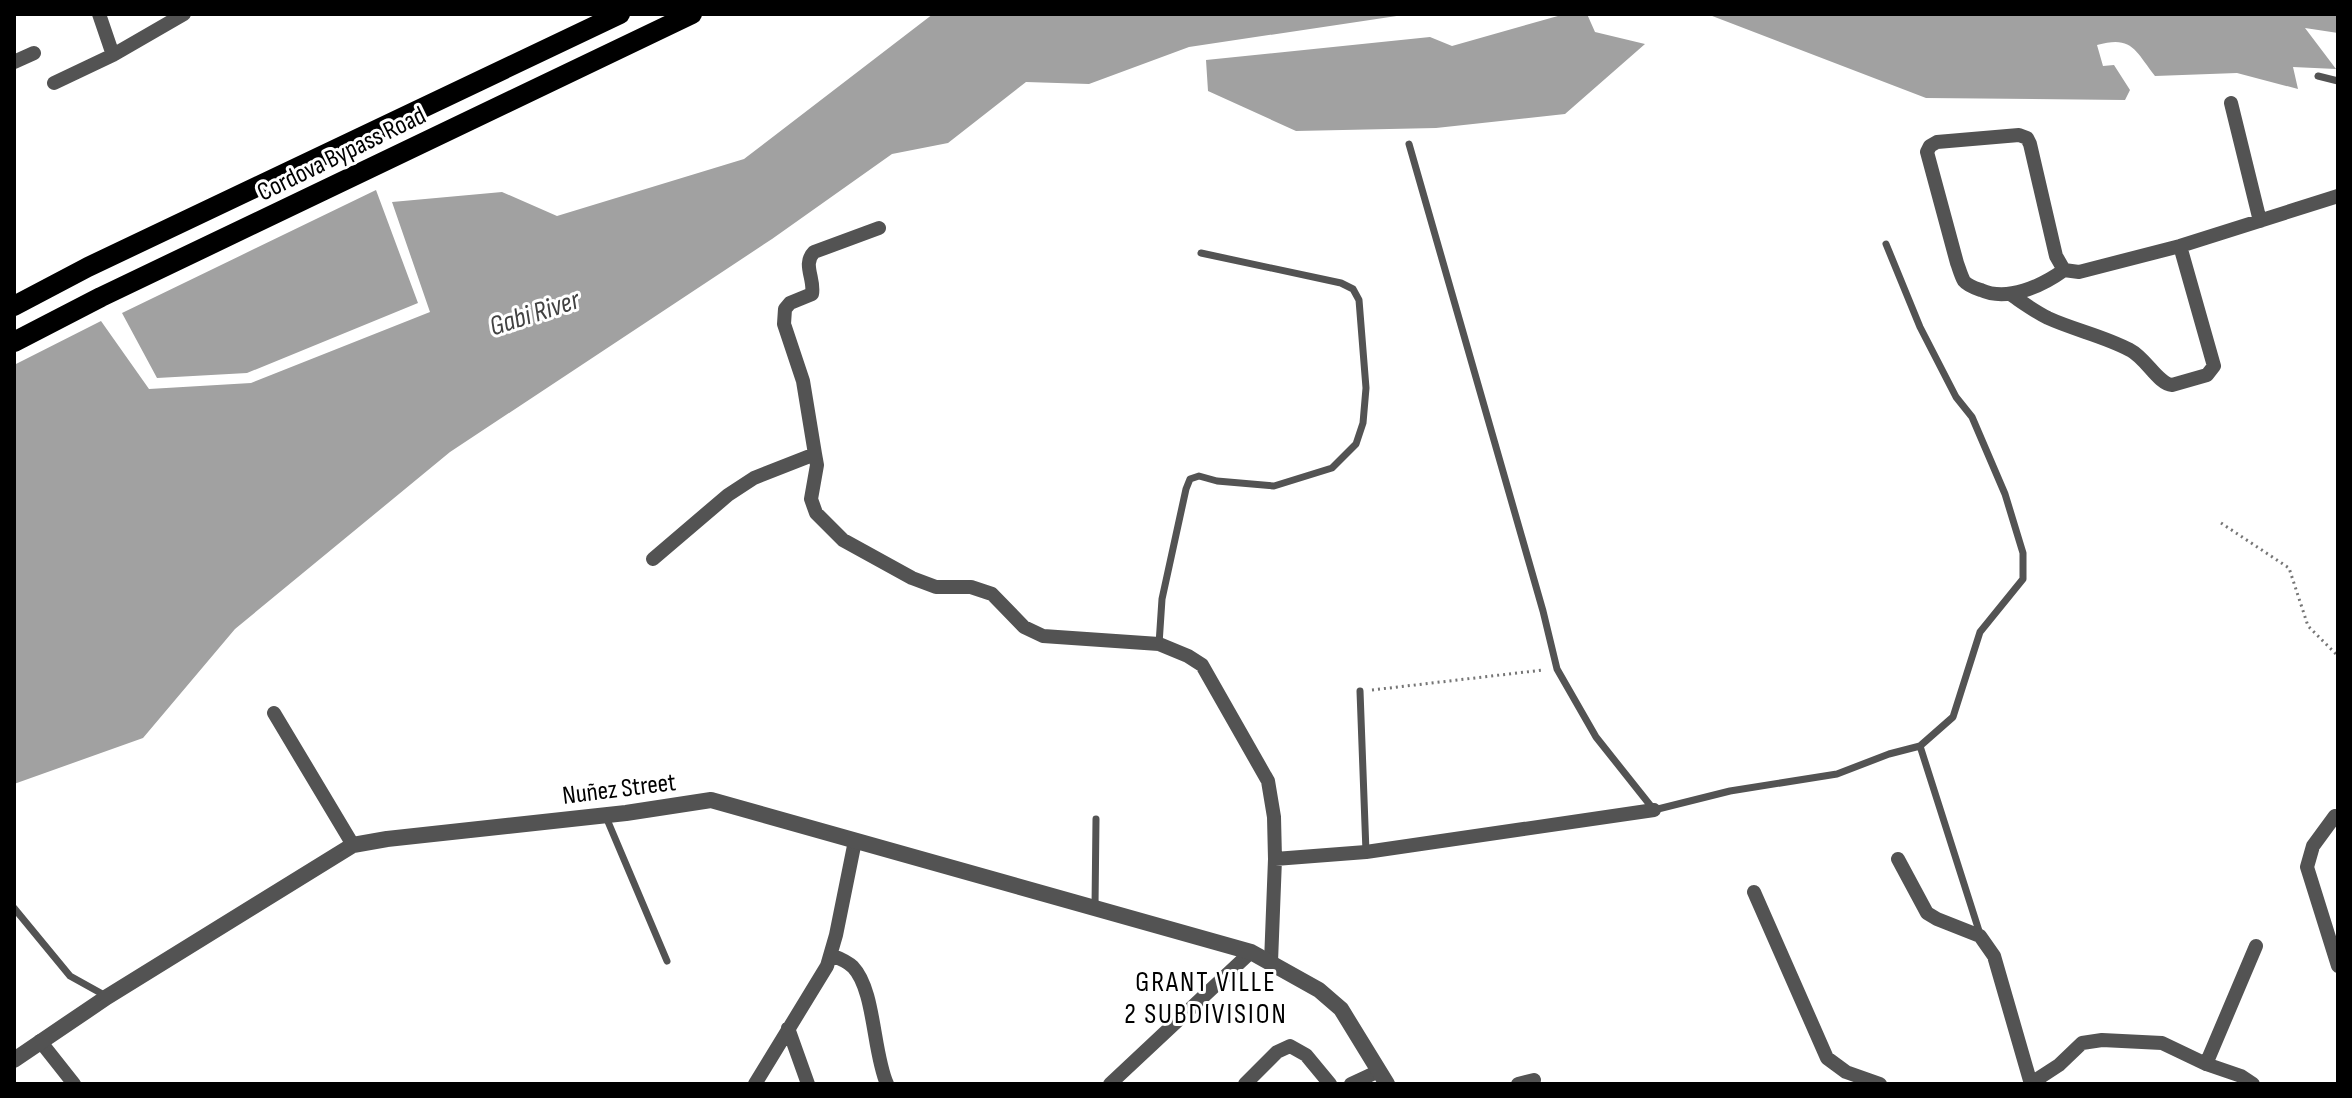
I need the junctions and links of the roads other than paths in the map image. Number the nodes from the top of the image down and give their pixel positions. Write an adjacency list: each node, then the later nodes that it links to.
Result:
1 (99, 14): 6 (street)
2 (184, 14): 6 (street)
3 (620, 14): 13 (main road, Cordova Bypass Road)
4 (692, 14): 16 (main road, Cordova Bypass Road)
5 (34, 53): 7 (street)
6 (113, 55): 10 (street)
7 (14, 62)
8 (2318, 76): 9 (lane)
9 (2338, 81)
10 (54, 83)
11 (2231, 103): 15 (street)
12 (1409, 144): 31 (lane)
13 (240, 195): 16 (main road); 23 (main road, Cordova Bypass Road)
14 (2338, 196): 15 (street)
15 (2260, 221): 19 (street)
16 (253, 224): 24 (main road, Cordova Bypass Road)
17 (879, 228): 25 (street)
18 (1886, 244): 30 (lane)
19 (2180, 246): 21 (street); 22 (street)
20 (1201, 253): 27 (lane)
21 (2064, 270): 22 (street); 22 (street)
22 (2010, 294)
23 (14, 306)
24 (14, 342)
25 (815, 454): 26 (street); 27 (street)
26 (653, 559)
27 (1159, 644): 38 (street)
28 (1360, 691): 37 (lane)
29 (274, 713): 36 (street)
30 (1920, 746): 31 (lane); 43 (lane)
31 (1654, 810): 37 (street)
32 (605, 815): 35 (street, Nuñez Street); 36 (street, Nuñez Street); 47 (lane)
33 (2335, 816): 49 (street)
34 (1096, 819): 41 (lane)
35 (855, 841): 41 (street, Nuñez Street); 46 (street)
36 (353, 845): 50 (street, Nuñez Street)
37 (1366, 852): 38 (street)
38 (1275, 859): 48 (street)
39 (1898, 859): 43 (street)
40 (1754, 892): 66 (street)
41 (1095, 907): 45 (street, Nuñez Street)
42 (14, 908): 50 (lane)
43 (1980, 936): 67 (street)
44 (2256, 946): 54 (street)
45 (1251, 952): 48 (street, Nuñez Street); 62 (street)
46 (831, 955): 51 (street); 61 (street)
47 (667, 961)
48 (1271, 962): 55 (street, Nuñez Street)
49 (2338, 966)
50 (107, 997): 52 (street, Nuñez Street)
51 (788, 1028): 59 (street); 60 (street)
52 (40, 1041): 53 (street, Nuñez Street); 58 (street)
53 (14, 1060)
54 (2206, 1064): 67 (street); 68 (street)
55 (1383, 1078): 64 (street)
56 (1534, 1080): 65 (street)
57 (1249, 1082): 63 (street)
58 (74, 1084)
59 (755, 1084)
60 (808, 1084)
61 (887, 1084)
62 (1110, 1084)
63 (1330, 1084)
64 (1351, 1084)
65 (1518, 1084)
66 (1880, 1084)
67 (2031, 1084)
68 (2253, 1084)

